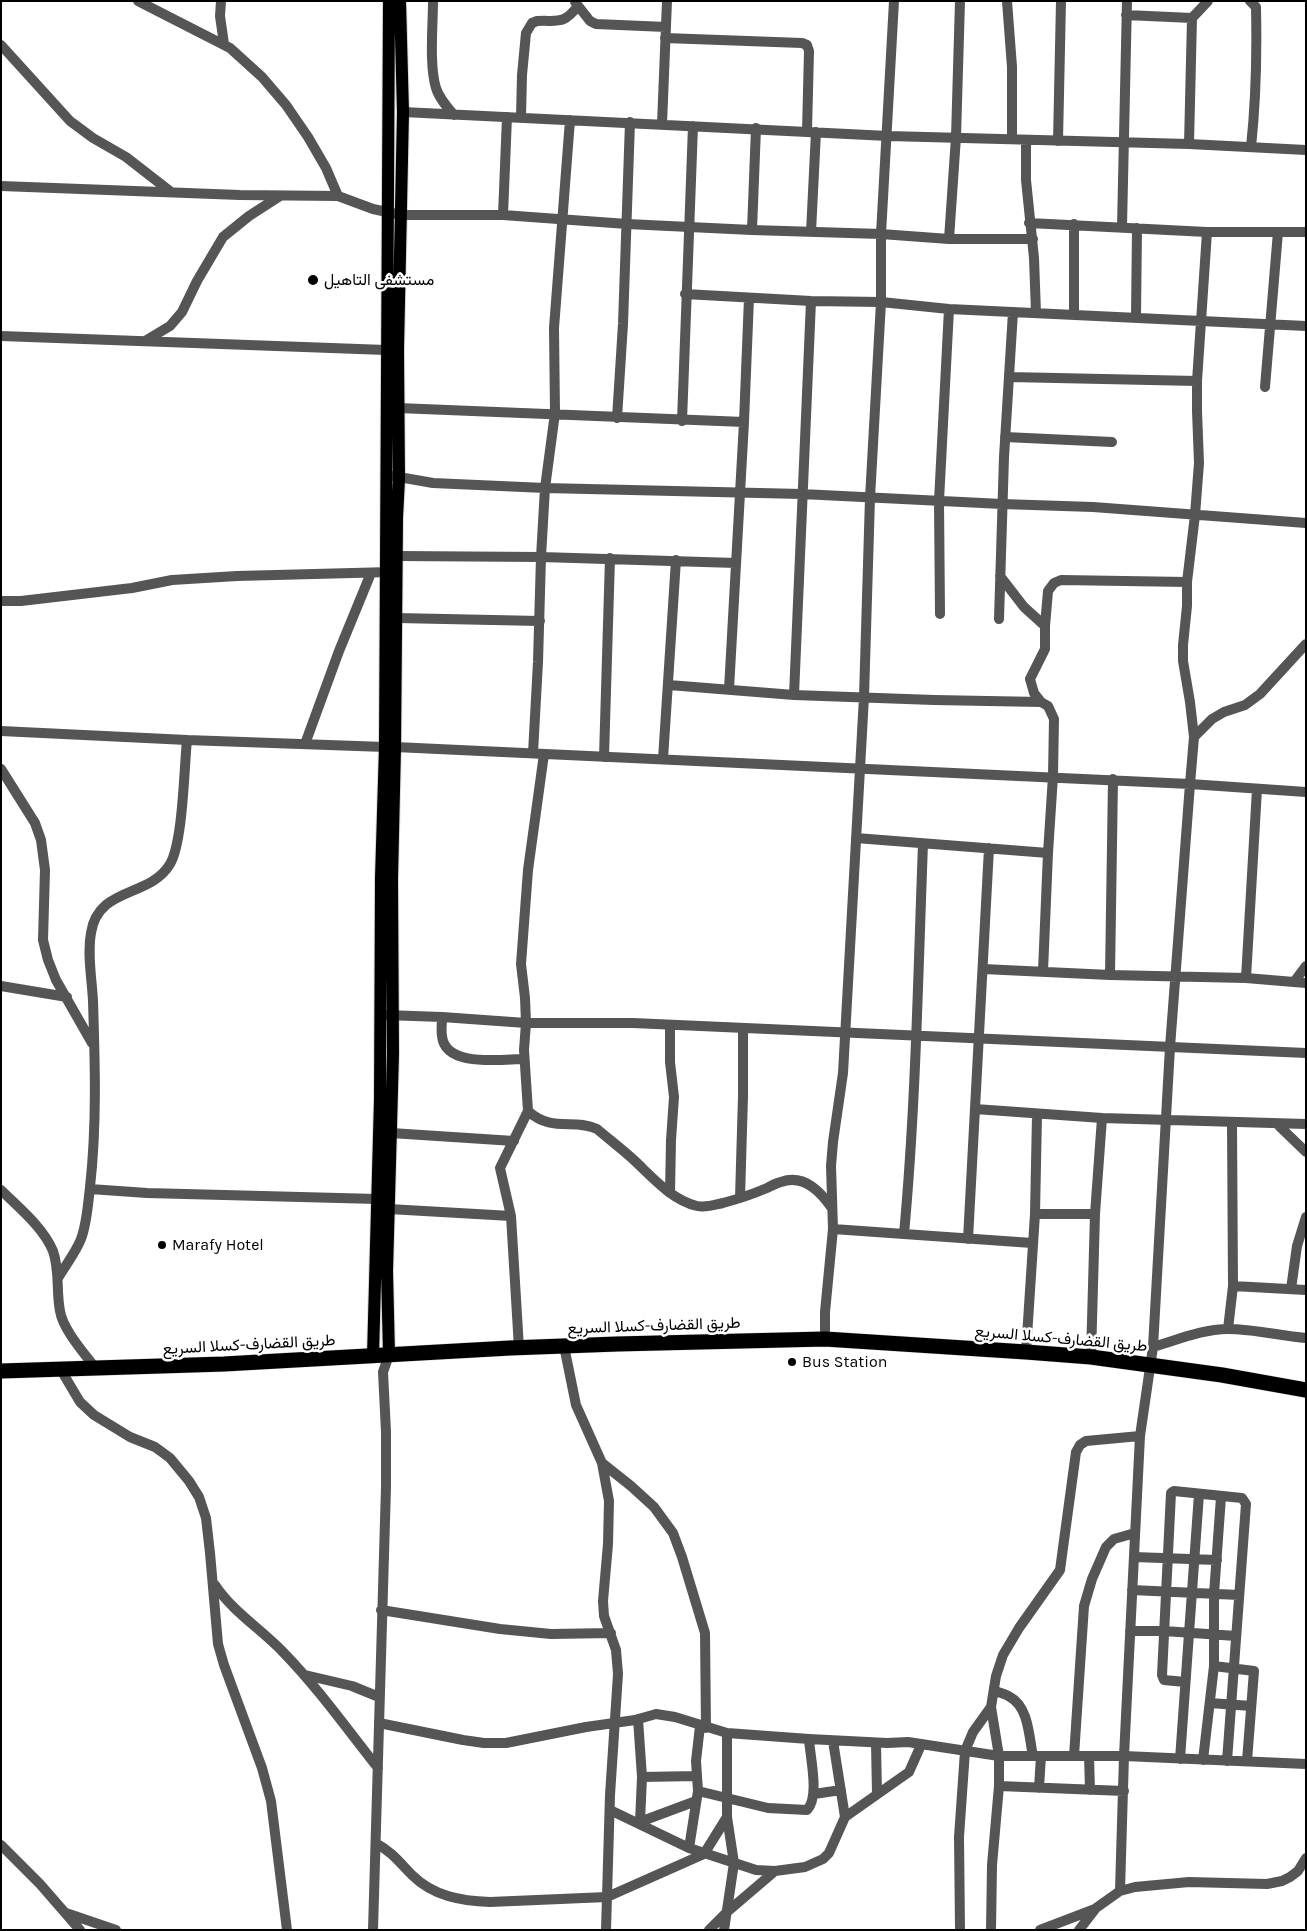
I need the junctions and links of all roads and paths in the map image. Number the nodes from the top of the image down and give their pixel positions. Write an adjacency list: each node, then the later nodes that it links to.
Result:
1 (138, 1): 18 (street)
2 (221, 1): 18 (street)
3 (389, 1): 43 (main road)
4 (400, 1): 20 (main road)
5 (433, 1): 21 (street)
6 (667, 1): 17 (street)
7 (894, 1): 30 (street)
8 (960, 1): 31 (street)
9 (1007, 1): 32 (street)
10 (1061, 1): 34 (street)
11 (1127, 1): 15 (street)
12 (1208, 1): 16 (street)
13 (1252, 2): 37 (street)
14 (579, 3): 17 (street); 23 (street)
15 (1126, 15): 16 (street); 35 (street)
16 (1192, 18): 36 (street)
17 (666, 32): 26 (street); 29 (street)
18 (224, 44): 42 (street)
19 (1, 45): 40 (street)
20 (403, 112): 21 (street); 43 (main road)
21 (454, 114): 22 (street)
22 (507, 117): 23 (street); 44 (street)
23 (521, 117): 24 (street)
24 (570, 120): 25 (street); 45 (street)
25 (630, 122): 26 (street); 47 (street)
26 (662, 124): 27 (street)
27 (693, 126): 28 (street); 49 (street)
28 (756, 128): 29 (street); 52 (street)
29 (812, 131): 30 (street); 53 (street)
30 (888, 136): 31 (street); 57 (street)
31 (956, 137): 32 (street); 58 (street)
32 (1012, 140): 33 (street)
33 (1026, 140): 34 (street); 46 (street)
34 (1058, 141): 35 (street)
35 (1124, 142): 36 (street); 50 (street)
36 (1189, 144): 37 (street)
37 (1251, 147): 38 (street)
38 (1306, 150)
39 (1, 186): 40 (street)
40 (171, 192): 41 (street)
41 (281, 196): 42 (street); 73 (street)
42 (338, 196): 43 (street)
43 (394, 214): 44 (street); 74 (main road); 78 (main road)
44 (503, 215): 45 (street)
45 (563, 220): 47 (street); 79 (street)
46 (1029, 223): 48 (street); 59 (street)
47 (627, 224): 49 (street); 80 (street)
48 (1074, 224): 50 (street); 67 (street)
49 (690, 227): 52 (street); 60 (street)
50 (1122, 227): 51 (street)
51 (1137, 228): 54 (street); 68 (street)
52 (752, 230): 53 (street)
53 (811, 232): 57 (street)
54 (1207, 232): 55 (street); 69 (street)
55 (1278, 232): 56 (street); 70 (street)
56 (1306, 232)
57 (882, 234): 58 (street); 63 (street)
58 (949, 239): 59 (street)
59 (1032, 239): 66 (street)
60 (686, 294): 61 (street); 81 (street)
61 (749, 298): 62 (street); 82 (street)
62 (811, 301): 63 (street); 88 (street)
63 (880, 302): 64 (street); 89 (street)
64 (948, 309): 65 (street); 90 (street)
65 (1014, 312): 66 (street); 75 (street)
66 (1036, 313): 67 (street)
67 (1074, 314): 68 (street)
68 (1136, 316): 69 (street)
69 (1202, 320): 70 (street); 76 (street)
70 (1271, 324): 71 (street); 77 (street)
71 (1306, 326)
72 (1, 336): 73 (street)
73 (145, 341): 74 (street)
74 (386, 350): 85 (main road)
75 (1009, 377): 76 (street); 83 (street)
76 (1197, 381): 92 (street)
77 (1265, 387)
78 (398, 408): 79 (street); 85 (main road)
79 (555, 413): 80 (street); 86 (street)
80 (617, 418): 81 (street)
81 (682, 420): 82 (street)
82 (744, 422): 87 (street)
83 (1005, 437): 84 (street); 91 (street)
84 (1112, 442)
85 (393, 477): 86 (street); 94 (main road); 99 (main road)
86 (545, 488): 87 (street); 95 (street)
87 (740, 492): 88 (street); 98 (street)
88 (802, 494): 89 (street); 112 (street)
89 (870, 498): 90 (street); 113 (street)
90 (939, 501): 91 (street); 104 (street)
91 (1002, 504): 92 (street); 101 (street)
92 (1196, 515): 93 (street); 102 (street)
93 (1306, 523)
94 (398, 556): 95 (street); 99 (main road)
95 (541, 556): 96 (street); 107 (street)
96 (610, 558): 97 (street); 122 (street)
97 (676, 560): 98 (street); 110 (street)
98 (736, 563): 111 (street)
99 (391, 572): 100 (street); 105 (main road); 119 (main road)
100 (371, 573): 103 (street); 118 (street)
101 (1000, 576): 106 (street); 108 (street)
102 (1187, 582): 108 (street); 116 (street)
103 (1, 601)
104 (940, 614)
105 (396, 618): 107 (street); 119 (main road)
106 (999, 619)
107 (540, 621): 120 (street)
108 (1045, 626): 114 (street)
109 (1306, 644): 116 (street)
110 (669, 685): 111 (street); 123 (street)
111 (729, 689): 112 (street)
112 (794, 695): 113 (street)
113 (864, 697): 114 (street); 124 (street)
114 (1041, 702): 126 (street)
115 (1, 731): 117 (street)
116 (1194, 736): 128 (street)
117 (187, 740): 118 (street); 153 (street)
118 (305, 744): 119 (street)
119 (390, 747): 120 (street); 145 (main road)
120 (533, 753): 121 (street)
121 (544, 754): 122 (street); 147 (street)
122 (604, 756): 123 (street)
123 (663, 759): 124 (street)
124 (859, 768): 126 (street); 131 (street)
125 (1, 769): 144 (street)
126 (1054, 776): 127 (street); 134 (street)
127 (1113, 779): 128 (street); 138 (street)
128 (1190, 784): 129 (street); 139 (street)
129 (1257, 789): 130 (street); 140 (street)
130 (1306, 792)
131 (856, 838): 132 (street); 150 (street)
132 (923, 844): 133 (street); 151 (street)
133 (989, 848): 134 (street); 136 (street)
134 (1048, 853): 137 (street)
135 (1306, 966): 141 (street)
136 (983, 969): 137 (street); 152 (street)
137 (1043, 971): 138 (street)
138 (1110, 975): 139 (street)
139 (1176, 977): 140 (street); 154 (street)
140 (1246, 978): 141 (street)
141 (1294, 982): 142 (street)
142 (1306, 983)
143 (1, 986): 144 (street)
144 (67, 997): 153 (street)
145 (387, 1016): 146 (street); 165 (main road); 172 (main road)
146 (442, 1017): 147 (street); 156 (street)
147 (526, 1022): 148 (street); 156 (street)
148 (670, 1025): 149 (street); 170 (street)
149 (743, 1029): 150 (street); 171 (street)
150 (846, 1032): 151 (street); 173 (street)
151 (915, 1036): 152 (street); 180 (street)
152 (978, 1039): 154 (street); 157 (street)
153 (94, 1046): 168 (street)
154 (1170, 1047): 155 (street); 161 (street)
155 (1306, 1053)
156 (524, 1059): 158 (street)
157 (975, 1109): 159 (street); 181 (street)
158 (528, 1111): 166 (street); 170 (street)
159 (1037, 1115): 160 (street); 175 (street)
160 (1102, 1118): 161 (street); 176 (street)
161 (1166, 1121): 162 (street); 191 (street)
162 (1232, 1123): 163 (street); 184 (street)
163 (1277, 1124): 164 (street); 167 (street)
164 (1306, 1124)
165 (391, 1133): 166 (street); 174 (main road)
166 (514, 1141): 177 (street)
167 (1306, 1152)
168 (90, 1189): 172 (street); 183 (street)
169 (1, 1190): 183 (street)
170 (670, 1193): 171 (street)
171 (740, 1198): 173 (street)
172 (377, 1199): 195 (main road)
173 (832, 1208): 179 (street)
174 (388, 1209): 177 (street); 194 (main road)
175 (1035, 1214): 176 (street); 182 (street)
176 (1095, 1214): 196 (street)
177 (511, 1216): 192 (street)
178 (1306, 1217): 185 (street)
179 (833, 1229): 180 (street); 189 (street)
180 (904, 1234): 181 (street)
181 (968, 1239): 182 (street)
182 (1032, 1243): 193 (street)
183 (58, 1278): 198 (street)
184 (1233, 1286): 185 (street); 187 (street)
185 (1291, 1289): 186 (street)
186 (1306, 1290)
187 (1228, 1329): 188 (street); 191 (street)
188 (1306, 1338)
189 (825, 1339): 190 (highway, طريق القضارف-كسلا السريع); 193 (highway, طريق القضارف-كسلا السريع)
190 (564, 1346): 192 (highway, طريق القضارف-كسلا السريع); 204 (street)
191 (1153, 1347): 197 (street)
192 (519, 1348): 194 (highway, طريق القضارف-كسلا السريع)
193 (1026, 1352): 196 (highway, طريق القضارف-كسلا السريع)
194 (389, 1354): 195 (highway, طريق القضارف-كسلا السريع); 201 (street)
195 (373, 1356): 198 (highway, طريق القضارف-كسلا السريع); 201 (street)
196 (1091, 1357): 197 (highway, طريق القضارف-كسلا السريع)
197 (1150, 1365): 202 (highway, طريق القضارف-كسلا السريع); 203 (street)
198 (96, 1369): 199 (highway, طريق القضارف-كسلا السريع)
199 (61, 1370): 200 (highway, طريق القضارف-كسلا السريع); 212 (street)
200 (1, 1371)
201 (383, 1372): 218 (street)
202 (1306, 1390)
203 (1140, 1436): 207 (street); 229 (street)
204 (602, 1463): 222 (street); 238 (street)
205 (1199, 1494): 206 (street); 209 (street); 210 (street)
206 (1221, 1497): 211 (street); 217 (street)
207 (1135, 1533): 208 (street); 247 (street)
208 (1134, 1557): 209 (street); 213 (street)
209 (1168, 1558): 210 (street); 214 (street)
210 (1194, 1559): 211 (street); 215 (street)
211 (1217, 1560): 216 (street)
212 (214, 1585): 227 (street); 285 (street)
213 (1132, 1590): 214 (street); 219 (street)
214 (1166, 1592): 215 (street); 220 (street)
215 (1191, 1593): 216 (street); 221 (street)
216 (1214, 1594): 217 (street); 223 (street)
217 (1239, 1595): 224 (street)
218 (381, 1610): 222 (street); 230 (street)
219 (1130, 1631): 220 (street); 249 (street)
220 (1164, 1631): 221 (street); 228 (street)
221 (1188, 1632): 223 (street); 228 (street)
222 (611, 1633): 236 (street)
223 (1214, 1633): 224 (street); 225 (street)
224 (1236, 1636): 226 (street)
225 (1214, 1666): 226 (street); 231 (street)
226 (1234, 1669): 232 (street); 233 (street)
227 (305, 1675): 230 (street); 255 (street)
228 (1185, 1682): 250 (street)
229 (995, 1691): 234 (street); 246 (street)
230 (379, 1697): 237 (street)
231 (1210, 1703): 232 (street); 251 (street)
232 (1231, 1704): 233 (street); 252 (street)
233 (1251, 1706): 253 (street)
234 (991, 1707): 244 (street); 245 (street)
235 (638, 1719): 236 (street); 238 (street); 257 (street)
236 (615, 1722): 237 (street); 267 (street)
237 (379, 1723): 255 (street)
238 (703, 1727): 239 (street); 256 (street)
239 (727, 1733): 240 (street); 266 (street)
240 (809, 1740): 241 (street); 263 (street)
241 (833, 1741): 242 (street); 260 (street)
242 (876, 1743): 243 (street); 264 (street)
243 (921, 1745): 244 (street); 264 (street)
244 (965, 1751): 245 (street); 290 (street)
245 (999, 1756): 246 (street); 258 (street)
246 (1037, 1756): 247 (street); 259 (street)
247 (1074, 1756): 248 (street)
248 (1089, 1756): 249 (street); 261 (street)
249 (1124, 1756): 250 (street); 262 (street)
250 (1180, 1758): 251 (street)
251 (1203, 1760): 252 (street)
252 (1227, 1761): 253 (street)
253 (1247, 1761): 254 (street)
254 (1306, 1764)
255 (378, 1768): 271 (street)
256 (697, 1776): 257 (street); 265 (street)
257 (642, 1777): 270 (street)
258 (999, 1786): 259 (street); 291 (street)
259 (1040, 1788): 261 (street)
260 (841, 1790): 263 (street); 269 (street)
261 (1090, 1790): 262 (street)
262 (1124, 1791): 278 (street)
263 (814, 1794): 266 (street)
264 (877, 1794): 269 (street)
265 (697, 1796): 266 (street); 270 (street); 273 (street)
266 (727, 1799): 268 (street)
267 (610, 1810): 270 (street); 279 (street)
268 (727, 1817): 274 (street); 276 (street)
269 (845, 1817): 277 (street)
270 (638, 1822): 273 (street)
271 (377, 1844): 279 (street); 286 (street)
272 (1, 1845): 282 (street)
273 (689, 1848): 274 (street)
274 (704, 1854): 276 (street); 279 (street)
275 (1306, 1858): 278 (street)
276 (734, 1863): 277 (street); 281 (street)
277 (776, 1871): 281 (street)
278 (1120, 1891): 280 (street)
279 (607, 1897): 287 (street)
280 (1096, 1908): 292 (street); 293 (street)
281 (727, 1912): 288 (street); 289 (street)
282 (66, 1913): 283 (street); 284 (street)
283 (80, 1930)
284 (116, 1930)
285 (287, 1930)
286 (373, 1930)
287 (606, 1930)
288 (709, 1930)
289 (724, 1930)
290 (960, 1930)
291 (991, 1930)
292 (1040, 1930)
293 (1079, 1930)

